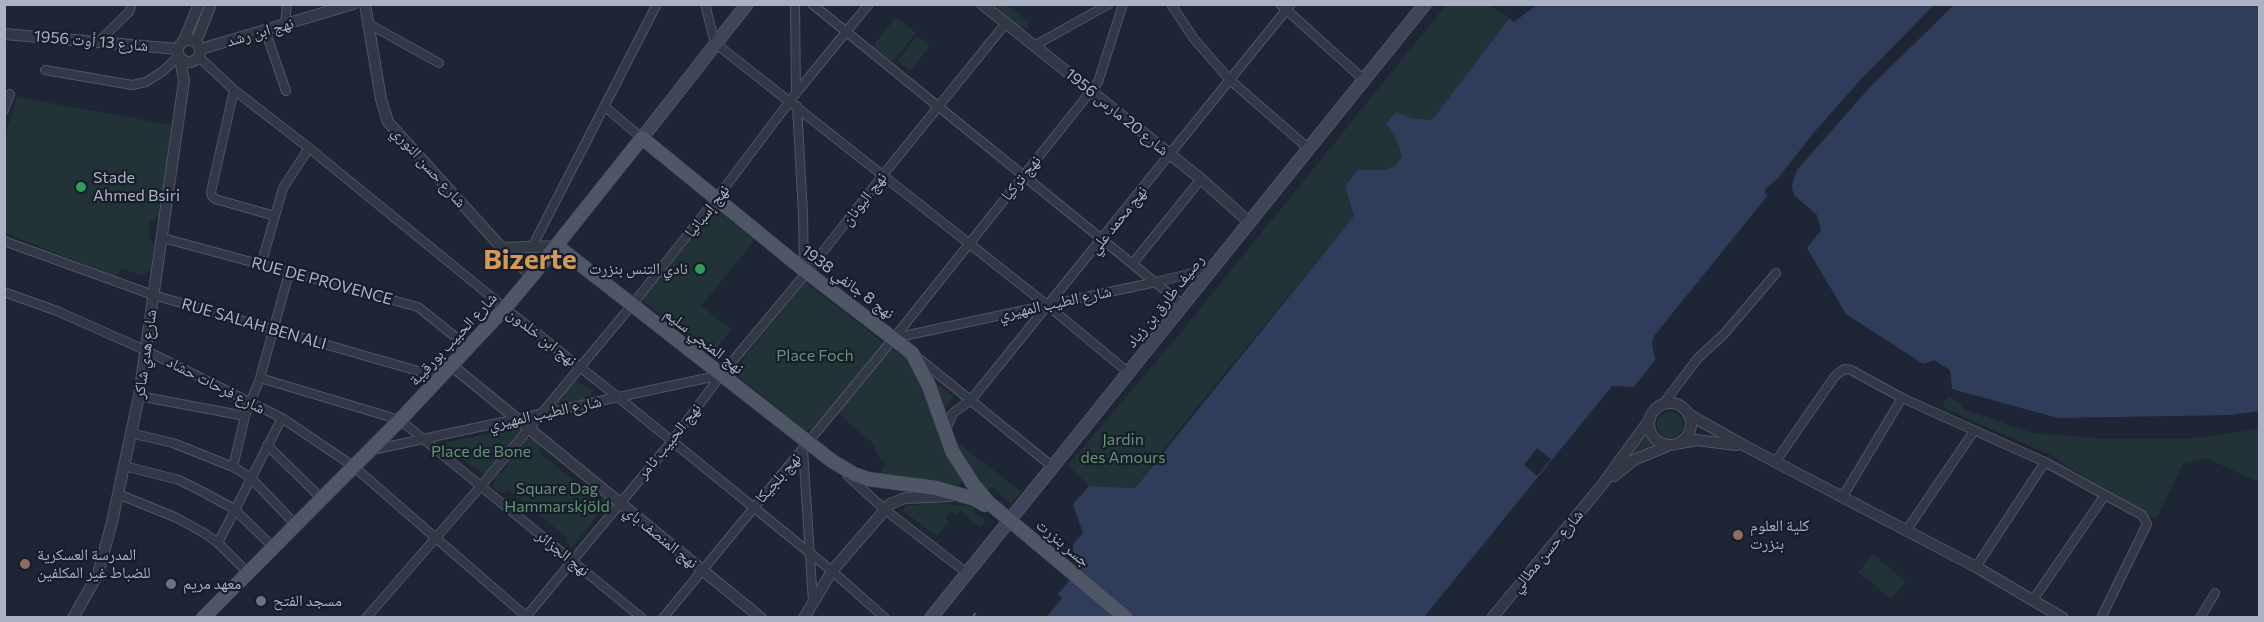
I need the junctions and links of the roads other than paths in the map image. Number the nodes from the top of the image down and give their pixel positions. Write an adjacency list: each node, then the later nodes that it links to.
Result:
1 (132, 4): 26 (street)
2 (199, 4): 29 (street)
3 (211, 4): 30 (street)
4 (287, 4): 22 (street)
5 (353, 4): 22 (street, نهج ابن رشد)
6 (365, 4): 20 (street, شارع حسن النوري)
7 (657, 4): 42 (street)
8 (705, 4): 27 (street)
9 (747, 4): 27 (main road, شارع الحبيب بورقيبة)
10 (795, 4): 39 (street)
11 (812, 4): 24 (street)
12 (869, 4): 24 (street, نهج إسبانيا)
13 (982, 4): 19 (street, شارع 20 مارس 1956)
14 (1109, 4): 28 (street)
15 (1123, 4): 38 (street, نهج تركيا)
16 (1171, 4): 34 (street)
17 (1425, 4): 33 (main road, رصيف طارق بن زياد)
18 (1286, 6): 33 (street); 34 (street, نهج محمد علي)
19 (994, 10): 21 (street, شارع 20 مارس 1956)
20 (366, 23): 31 (street); 62 (street, شارع حسن النوري)
21 (1006, 23): 28 (street, شارع 20 مارس 1956); 44 (street, نهج اليونان)
22 (285, 24): 23 (street, نهج ابن رشد)
23 (265, 30): 30 (street, نهج ابن رشد); 37 (street)
24 (845, 33): 39 (street, نهج إسبانيا); 44 (street)
25 (4, 34): 26 (street, شارع 13 أوت 1956)
26 (99, 41): 29 (street, شارع 13 أوت 1956)
27 (715, 43): 41 (street); 46 (main road, شارع الحبيب بورقيبة)
28 (1034, 46): 38 (street, شارع 20 مارس 1956)
29 (180, 51): 30 (street); 30 (street); 32 (street); 35 (street)
30 (198, 52): 35 (street); 36 (street, نهج ابن خلدون)
31 (439, 63)
32 (45, 70)
33 (1363, 79): 48 (main road, رصيف طارق بن زياد)
34 (1230, 80): 48 (street); 49 (street, نهج محمد علي)
35 (184, 81): 56 (street, شارع هدي شاكر)
36 (234, 90): 47 (street, نهج ابن خلدون); 54 (street)
37 (286, 91)
38 (1091, 91): 49 (street, شارع 20 مارس 1956); 51 (street, نهج تركيا)
39 (796, 93): 41 (street, نهج إسبانيا); 43 (street)
40 (10, 94): 45 (street)
41 (789, 102): 43 (street); 53 (street, نهج إسبانيا)
42 (605, 107): 46 (street); 61 (street)
43 (797, 108): 50 (street); 66 (street)
44 (938, 108): 50 (street, نهج اليونان); 51 (street)
45 (4, 110)
46 (642, 138): 53 (main road, نهج 8 جانفي 1938); 60 (main road, شارع الحبيب بورقيبة)
47 (309, 148): 54 (street); 76 (street, نهج ابن خلدون)
48 (1308, 148): 55 (main road, رصيف طارق بن زياد)
49 (1170, 154): 52 (street, شارع 20 مارس 1956); 57 (street, نهج محمد علي)
50 (883, 175): 59 (street); 66 (street, نهج اليونان)
51 (1023, 175): 57 (street); 59 (street, نهج تركيا)
52 (1201, 179): 55 (street, شارع 20 مارس 1956); 63 (street)
53 (716, 200): 66 (main road, نهج 8 جانفي 1938); 73 (street, نهج إسبانيا)
54 (275, 216): 64 (street)
55 (1249, 222): 65 (main road, رصيف طارق بن زياد)
56 (163, 238): 64 (street, RUE DE PROVENCE); 72 (street, شارع هدي شاكر)
57 (1103, 239): 63 (street); 74 (street, نهج محمد علي)
58 (4, 241): 72 (street, RUE SALAH BEN ALI)
59 (968, 244): 74 (street); 78 (street, نهج تركيا)
60 (556, 246): 61 (street); 69 (main road, شارع الحبيب بورقيبة); 73 (main road, نهج المنجي سليم)
61 (532, 247): 62 (street)
62 (502, 248): 69 (street, شارع حسن النوري)
63 (1133, 263): 70 (street)
64 (261, 265): 67 (street, RUE DE PROVENCE)
65 (1216, 265): 70 (street, شارع الطيب المهيري); 75 (main road, رصيف طارق بن زياد)
66 (805, 271): 78 (main road, نهج 8 جانفي 1938); 85 (street, نهج اليونان)
67 (289, 273): 77 (street); 79 (street, RUE DE PROVENCE)
68 (1776, 273): 93 (street)
69 (532, 276): 76 (main road, شارع الحبيب بورقيبة)
70 (1156, 282): 74 (street, شارع الطيب المهيري); 75 (street)
71 (4, 292): 80 (street, شارع فرحات حشاد)
72 (153, 295): 77 (street, RUE SALAH BEN ALI); 80 (street, شارع هدي شاكر)
73 (632, 305): 83 (street, نهج إسبانيا); 85 (main road, نهج المنجي سليم)
74 (1047, 305): 78 (street, شارع الطيب المهيري); 84 (street); 91 (street, نهج محمد علي)
75 (1183, 305): 84 (main road, رصيف طارق بن زياد)
76 (505, 308): 79 (main road, شارع الحبيب بورقيبة); 83 (street, نهج ابن خلدون)
77 (274, 331): 86 (street, RUE SALAH BEN ALI); 87 (street)
78 (894, 338): 81 (main road, نهج 8 جانفي 1938); 109 (street, نهج بلجيكا)
79 (468, 347): 82 (main road, شارع الحبيب بورقيبة)
80 (147, 351): 88 (street, شارع هدي شاكر); 92 (street, شارع فرحات حشاد)
81 (912, 353): 91 (street); 104 (main road, نهج 8 جانفي 1938)
82 (451, 364): 86 (main road, شارع الحبيب بورقيبة); 98 (street, نهج المنصف باي)
83 (580, 367): 89 (street, نهج ابن خلدون); 94 (street, نهج إسبانيا)
84 (1129, 373): 118 (main road, رصيف طارق بن زياد)
85 (721, 375): 89 (street, شارع الطيب المهيري); 106 (street, نهج الحبيب ثامر); 109 (main road, نهج المنجي سليم)
86 (439, 377): 100 (main road, شارع الحبيب بورقيبة)
87 (260, 378): 92 (street); 100 (street)
88 (139, 396): 96 (street); 103 (street, شارع هدي شاكر)
89 (619, 398): 94 (street, شارع الطيب المهيري); 106 (street, نهج ابن خلدون)
90 (1902, 398): 102 (street); 113 (street); 124 (street)
91 (971, 400): 104 (street, نهج محمد علي); 118 (street)
92 (252, 402): 96 (street); 97 (street, شارع فرحات حشاد)
93 (1663, 404): 95 (street); 99 (street)
94 (540, 414): 98 (street, شارع الطيب المهيري); 101 (street, نهج إسبانيا)
95 (1688, 414): 107 (street); 110 (street)
96 (245, 416): 117 (street)
97 (282, 418): 108 (street); 116 (street, شارع فرحات حشاد)
98 (518, 419): 101 (street, نهج المنصف باي); 105 (street, شارع الطيب المهيري)
99 (1650, 419): 107 (street); 120 (street)
100 (400, 420): 105 (street, نهج الجزائر); 111 (main road, شارع الحبيب بورقيبة)
101 (528, 428): 121 (street); 127 (street, نهج المنصف باي)
102 (1974, 431): 114 (street); 132 (street)
103 (130, 433): 115 (street, شارع هدي شاكر); 117 (street)
104 (945, 433): 126 (main road, نهج 8 جانفي 1938)
105 (423, 439): 111 (street, شارع الطيب المهيري); 121 (street, نهج الجزائر)
106 (672, 441): 127 (street, نهج الحبيب ثامر); 128 (street, نهج ابن خلدون)
107 (1673, 444): 110 (street); 120 (street)
108 (267, 445): 119 (street); 125 (street)
109 (806, 446): 112 (main road, نهج المنجي سليم); 128 (street, نهج بلجيكا); 136 (street)
110 (1745, 446): 113 (street)
111 (369, 451): 116 (main road, شارع الحبيب بورقيبة)
112 (832, 461): 126 (main road, نهج المنجي سليم); 130 (street, نهج المنجي سليم)
113 (1776, 461): 124 (street)
114 (2045, 462): 123 (street); 138 (street)
115 (124, 466): 122 (street, شارع هدي شاكر); 129 (street)
116 (353, 466): 125 (main road, شارع الحبيب بورقيبة); 133 (street, شارع فرحات حشاد)
117 (233, 467): 119 (street)
118 (1053, 467): 142 (main road, رصيف طارق بن زياد)
119 (250, 477): 129 (street); 131 (street)
120 (1602, 485): 147 (street, شارع حسن مطالي)
121 (481, 486): 133 (street); 137 (street, نهج الجزائر)
122 (118, 494): 134 (street); 148 (street, شارع هدي شاكر)
123 (2104, 495): 144 (street); 160 (street)
124 (1843, 496): 132 (street)
125 (321, 498): 131 (main road, شارع الحبيب بورقيبة)
126 (979, 499): 130 (street); 157 (main road, جسر بنزرت, bridge); 158 (main road, جسر بنزرت, bridge)
127 (620, 502): 137 (street, نهج الحبيب ثامر); 139 (street, نهج المنصف باي)
128 (752, 508): 136 (street, نهج ابن خلدون); 139 (street, نهج بلجيكا)
129 (234, 509): 134 (street); 135 (street)
130 (884, 509): 140 (street); 142 (street, نهج المنجي سليم)
131 (295, 524): 135 (main road, شارع الحبيب بورقيبة)
132 (1906, 531): 138 (street)
133 (437, 538): 146 (street, شارع فرحات حشاد); 150 (street)
134 (218, 543): 141 (street)
135 (273, 547): 141 (main road, شارع الحبيب بورقيبة)
136 (811, 554): 140 (street, نهج ابن خلدون); 145 (street)
137 (573, 560): 146 (street, نهج الحبيب ثامر); 151 (street, نهج الجزائر)
138 (1976, 567): 144 (street)
139 (702, 570): 152 (street, نهج بلجيكا); 153 (street, نهج المنصف باي)
140 (832, 571): 145 (street); 155 (street, نهج ابن خلدون)
141 (248, 572): 149 (main road, شارع الحبيب بورقيبة)
142 (967, 573): 156 (main road, رصيف طارق بن زياد)
143 (2215, 593): 161 (street)
144 (2033, 600): 159 (street)
145 (813, 602): 154 (street)
146 (526, 617)
147 (1494, 617)
148 (73, 618)
149 (203, 618)
150 (366, 618)
151 (642, 618)
152 (663, 618)
153 (761, 618)
154 (804, 618)
155 (885, 618)
156 (931, 618)
157 (1119, 618)
158 (1126, 618)
159 (2064, 618)
160 (2101, 618)
161 (2200, 618)

